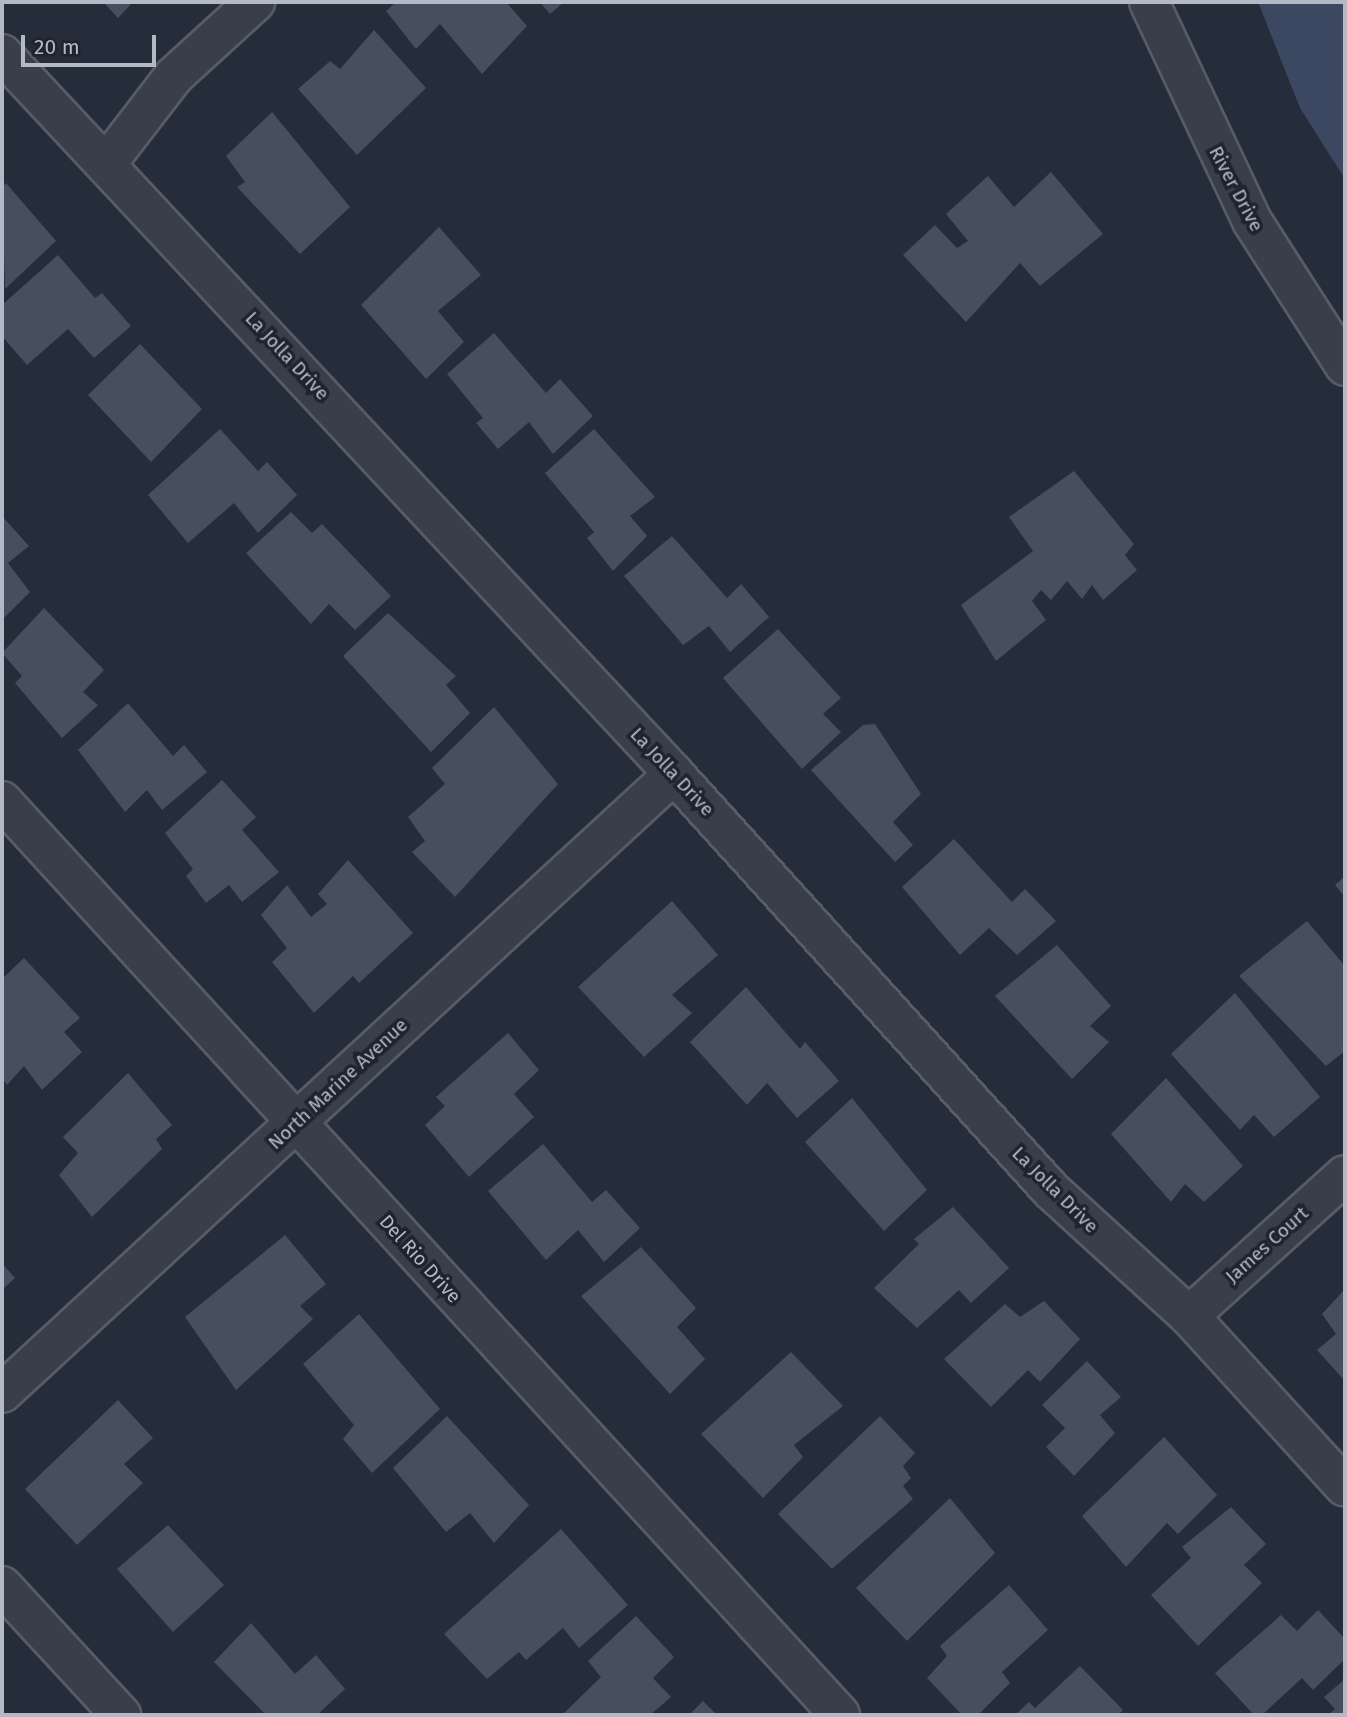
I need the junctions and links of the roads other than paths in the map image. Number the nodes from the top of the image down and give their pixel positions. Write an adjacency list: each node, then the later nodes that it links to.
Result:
1 (255, 2): 4 (street)
2 (1149, 2): 5 (street, River Drive)
3 (2, 54): 4 (street, La Jolla Drive)
4 (107, 163): 6 (street, La Jolla Drive)
5 (1345, 366)
6 (674, 774): 8 (street, North Marine Avenue); 10 (street, La Jolla Drive)
7 (2, 801): 8 (street, Del Rio Drive)
8 (296, 1123): 11 (street, North Marine Avenue); 15 (street, Del Rio Drive)
9 (1345, 1175): 10 (street, James Court)
10 (1189, 1315): 12 (street, La Jolla Drive)
11 (2, 1393)
12 (1345, 1487)
13 (2, 1587): 14 (street)
14 (121, 1715)
15 (840, 1715)

